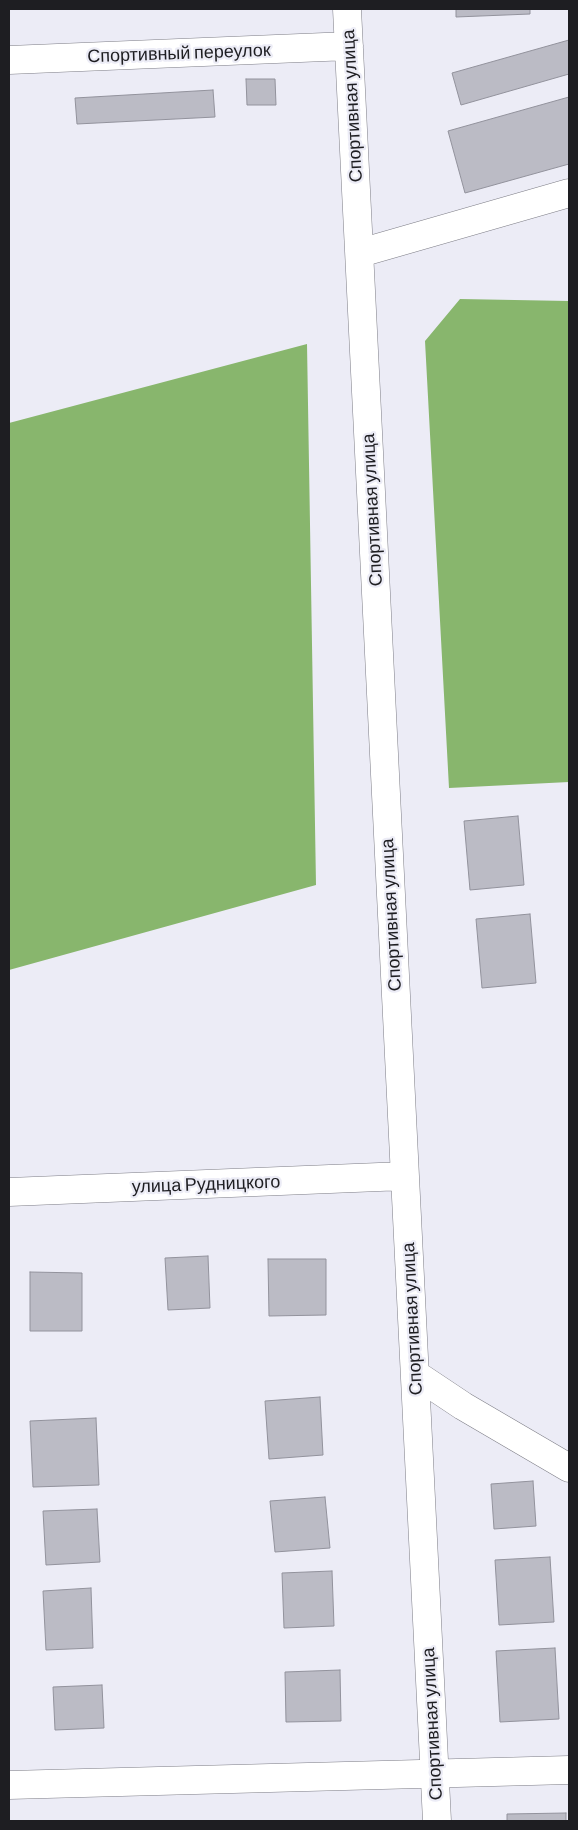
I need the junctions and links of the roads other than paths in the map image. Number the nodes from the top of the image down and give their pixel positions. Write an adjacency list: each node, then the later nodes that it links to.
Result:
1 (347, 9): 2 (street, Спортивная улица)
2 (349, 46): 3 (street, Спортивный переулок); 5 (street, Спортивная улица)
3 (9, 60)
4 (569, 194): 5 (street)
5 (360, 253): 6 (street, Спортивная улица)
6 (404, 1176): 7 (street, улица Рудницкого); 8 (street, Спортивная улица)
7 (9, 1192)
8 (415, 1374): 9 (street); 11 (street, Спортивная улица)
9 (569, 1468)
10 (569, 1770): 11 (street)
11 (435, 1775): 12 (street); 13 (street, Спортивная улица)
12 (9, 1785)
13 (437, 1821)

